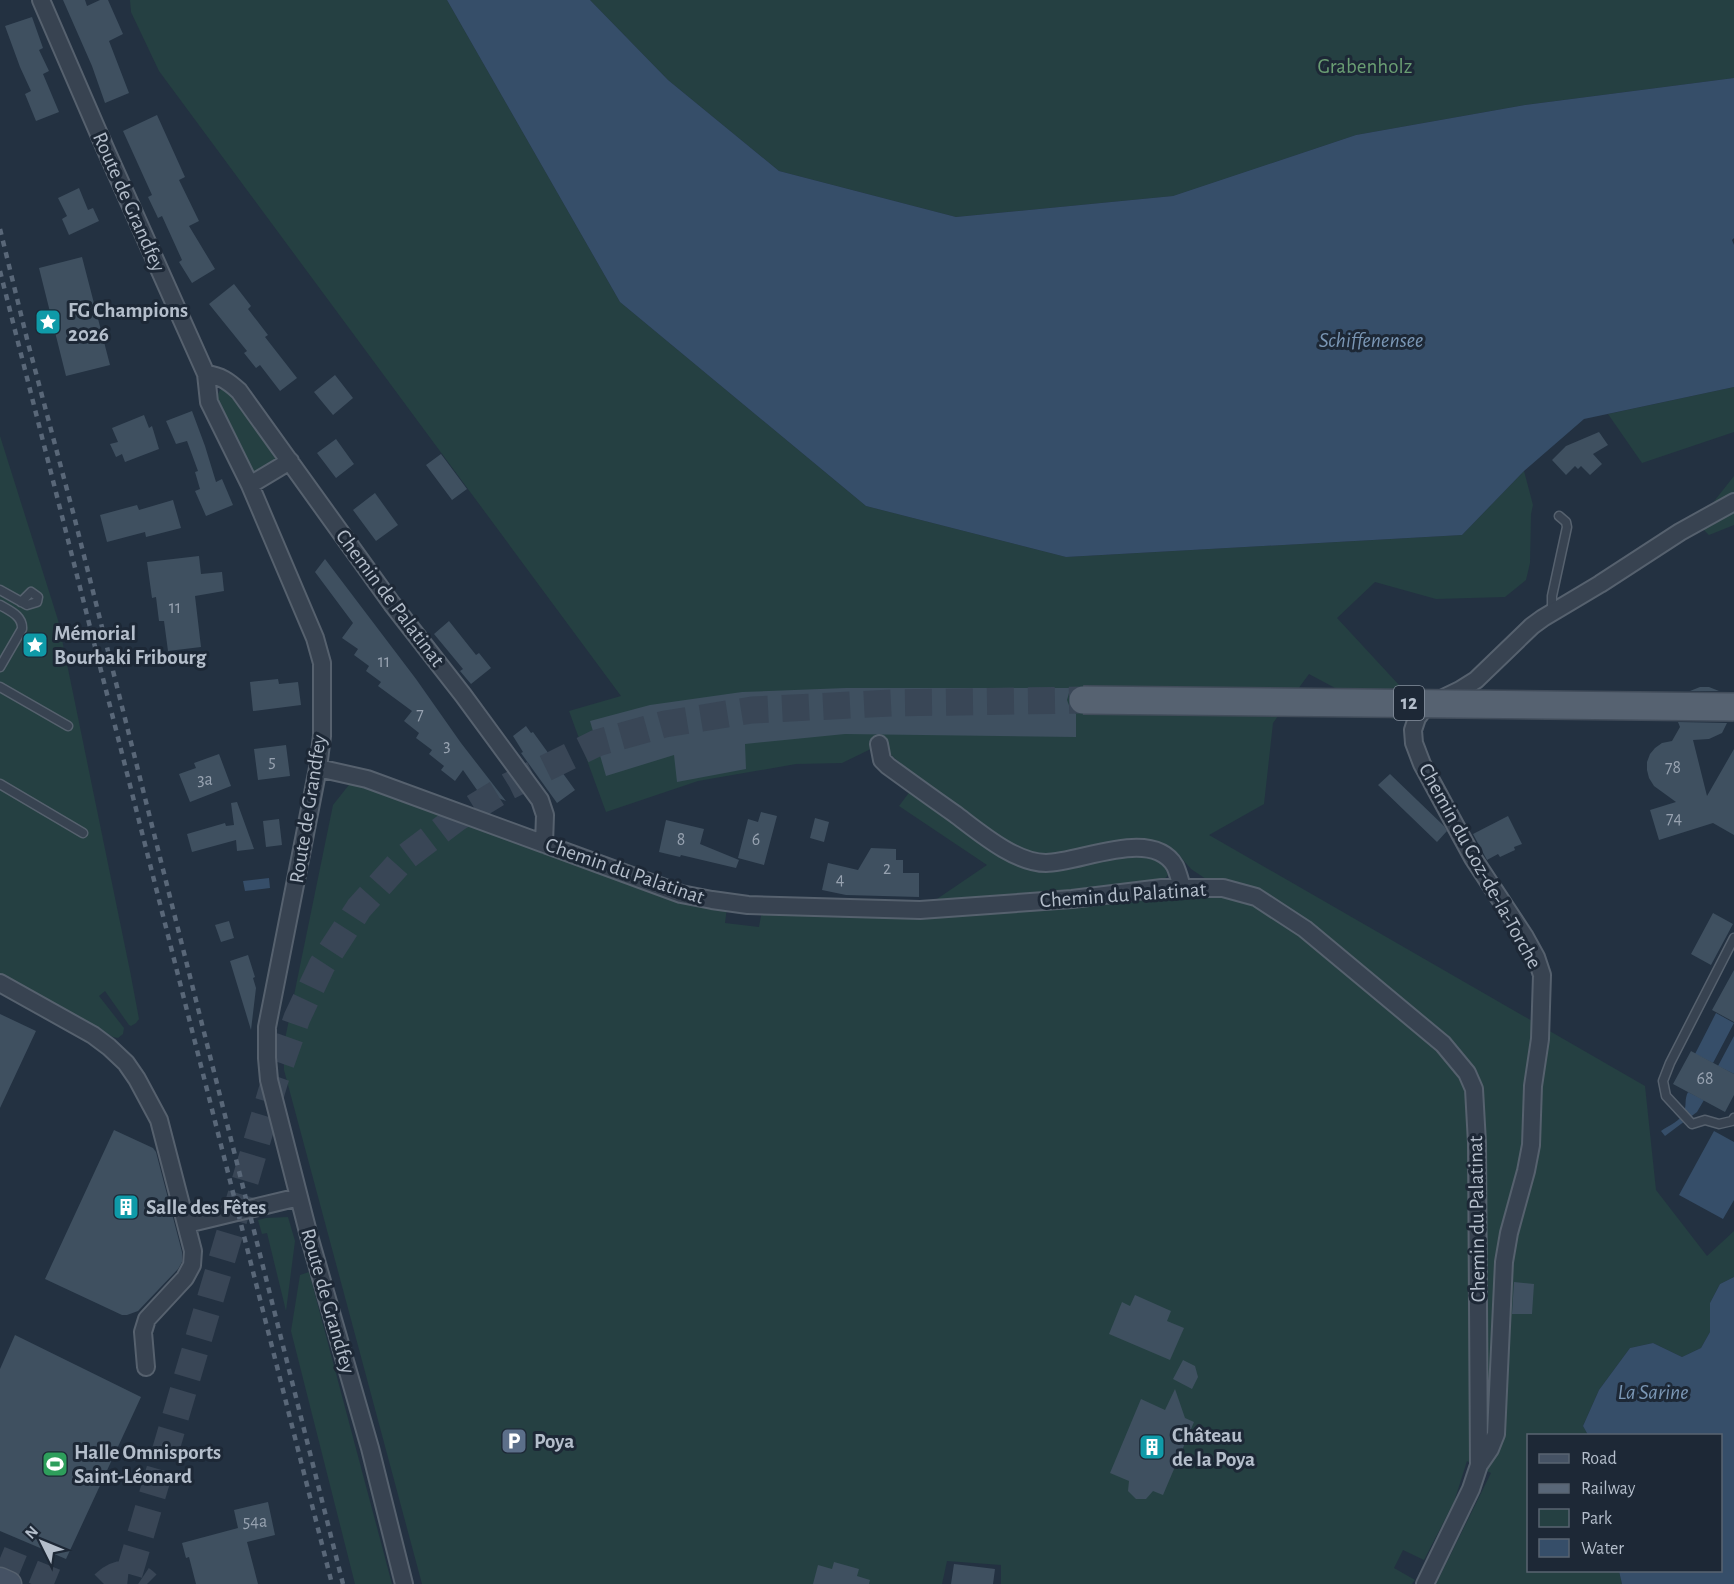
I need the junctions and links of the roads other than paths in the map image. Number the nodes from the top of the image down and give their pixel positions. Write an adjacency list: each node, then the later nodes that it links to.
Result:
1 (41, 0): 2 (street, Route de Grandfey)
2 (206, 374): 3 (street, Chemin de Palatinat); 4 (street, Route de Grandfey)
3 (290, 461): 4 (street); 20 (street, Chemin de Palatinat)
4 (250, 485): 17 (street, Route de Grandfey)
5 (1734, 502): 10 (street, Chemin du Goz-de-la-Torche)
6 (1560, 516): 10 (lane)
7 (0, 590): 8 (lane)
8 (21, 602)
9 (0, 605): 11 (lane)
10 (1555, 610): 28 (street, Chemin du Goz-de-la-Torche)
11 (0, 667)
12 (0, 687): 15 (lane)
13 (1083, 700): 14 (main road, 12, bridge)
14 (1734, 707)
15 (68, 726)
16 (879, 744): 21 (street)
17 (318, 768): 20 (street, Chemin du Palatinat); 25 (street, Route de Grandfey)
18 (0, 784): 19 (lane)
19 (83, 833)
20 (544, 844): 21 (street, Chemin du Palatinat)
21 (1182, 887): 28 (street, Chemin du Palatinat)
22 (1734, 938): 24 (lane)
23 (0, 983): 26 (street)
24 (1734, 1118)
25 (299, 1197): 26 (street); 31 (street, Route de Grandfey)
26 (186, 1224): 27 (street)
27 (146, 1367)
28 (1479, 1465): 32 (street, Chemin du Palatinat)
29 (0, 1580): 30 (main road)
30 (9, 1584)
31 (404, 1584)
32 (1425, 1584)

